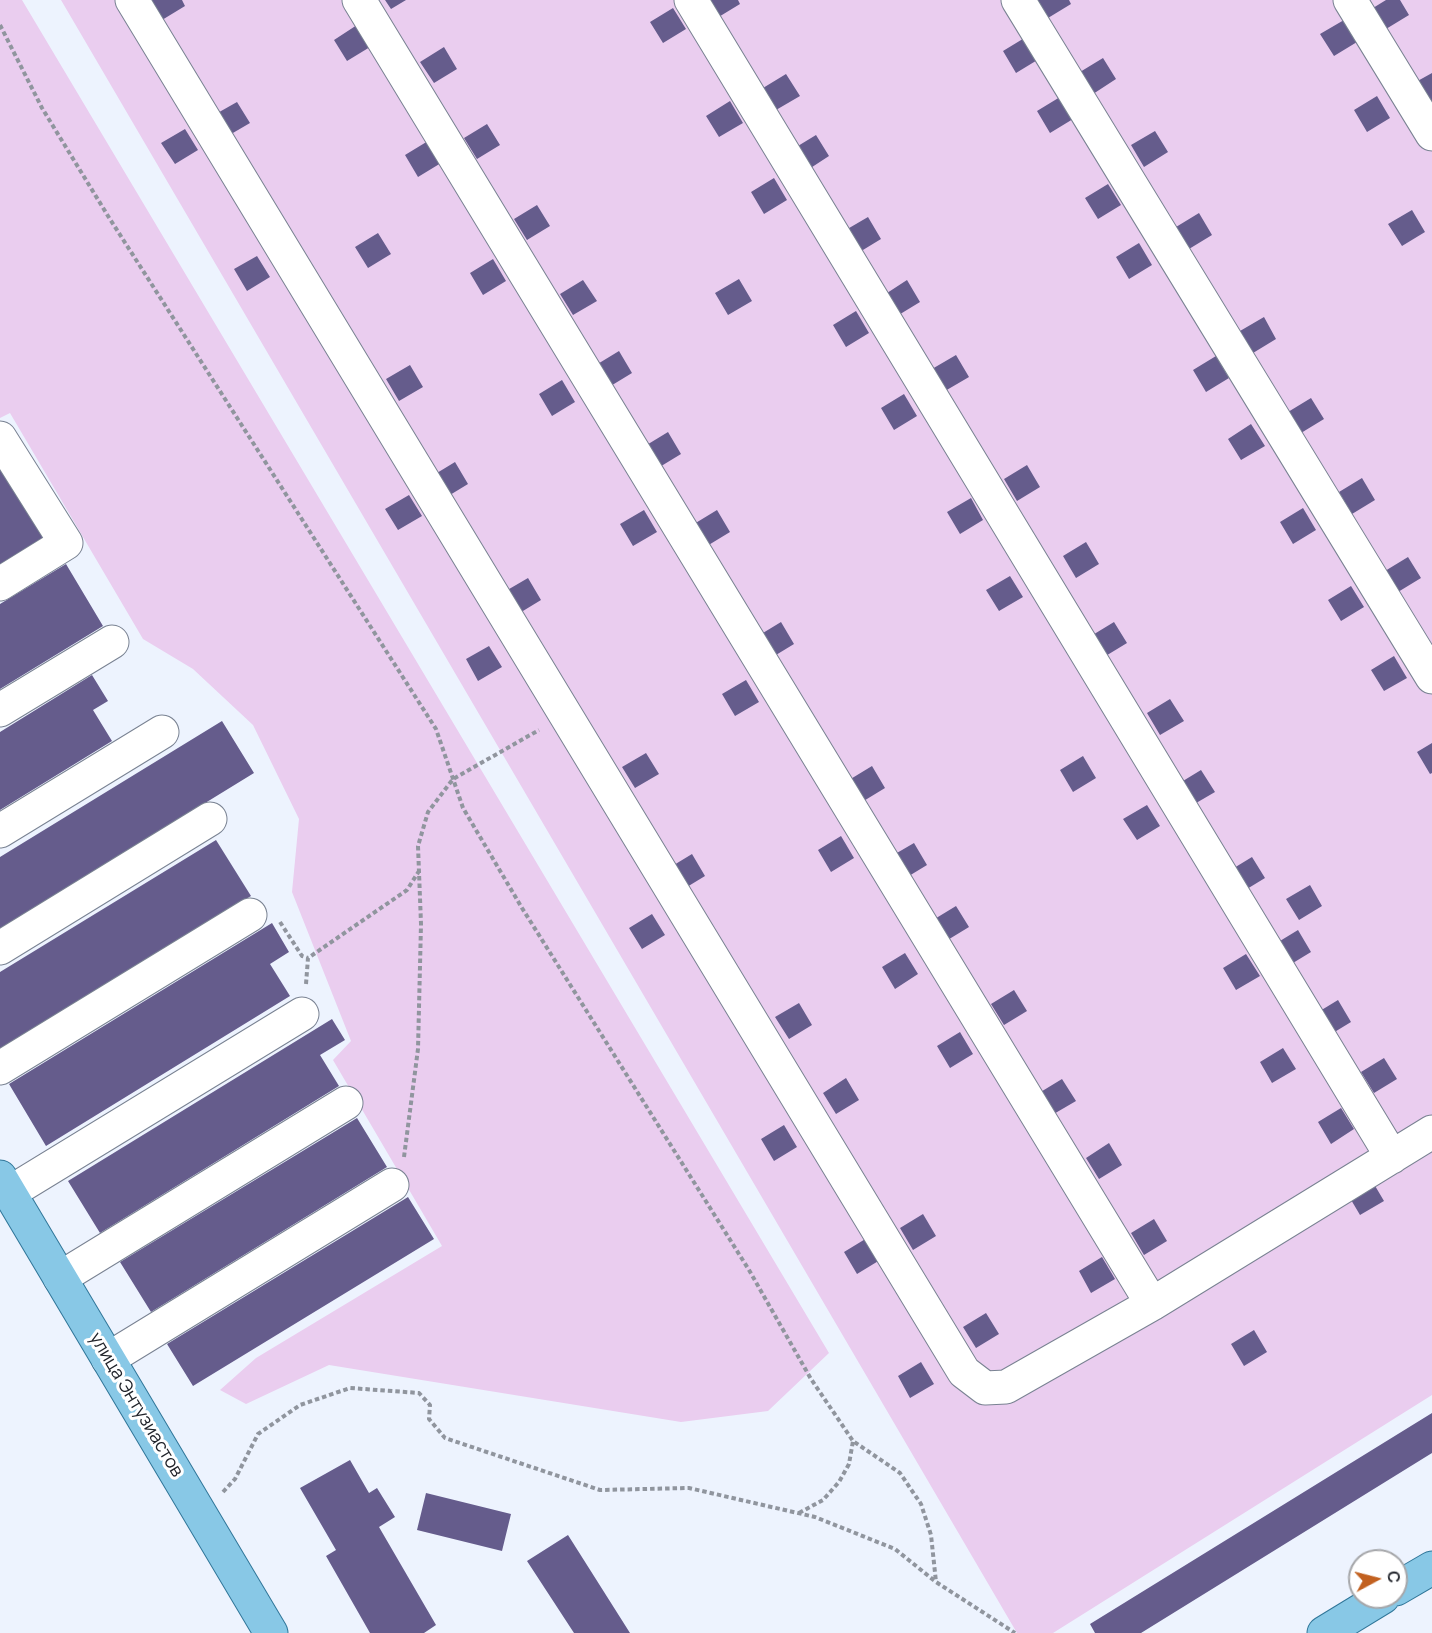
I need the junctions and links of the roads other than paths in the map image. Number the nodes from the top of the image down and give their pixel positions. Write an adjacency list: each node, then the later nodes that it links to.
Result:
1 (132, 0): 25 (lane)
2 (359, 0): 25 (lane)
3 (691, 0): 21 (lane)
4 (1018, 0): 10 (lane)
5 (1350, 0): 6 (lane)
6 (1432, 134)
7 (0, 438): 8 (lane)
8 (0, 584)
9 (112, 642): 11 (lane)
10 (1432, 677)
11 (0, 710)
12 (162, 732): 14 (lane)
13 (210, 819): 16 (lane)
14 (0, 831)
15 (250, 915): 18 (lane)
16 (0, 948)
17 (302, 1014): 22 (lane)
18 (0, 1068)
19 (346, 1103): 24 (lane)
20 (1432, 1132): 21 (lane)
21 (1392, 1157): 25 (lane)
22 (5, 1185): 24 (main road, улица Энтузиастов)
23 (392, 1185): 26 (lane)
24 (60, 1278): 26 (main road, улица Энтузиастов)
25 (1152, 1304)
26 (108, 1359): 30 (main road, улица Энтузиастов)
27 (1432, 1568): 28 (main road)
28 (1408, 1582)
29 (1363, 1609): 31 (main road)
30 (271, 1633)
31 (1324, 1633)

